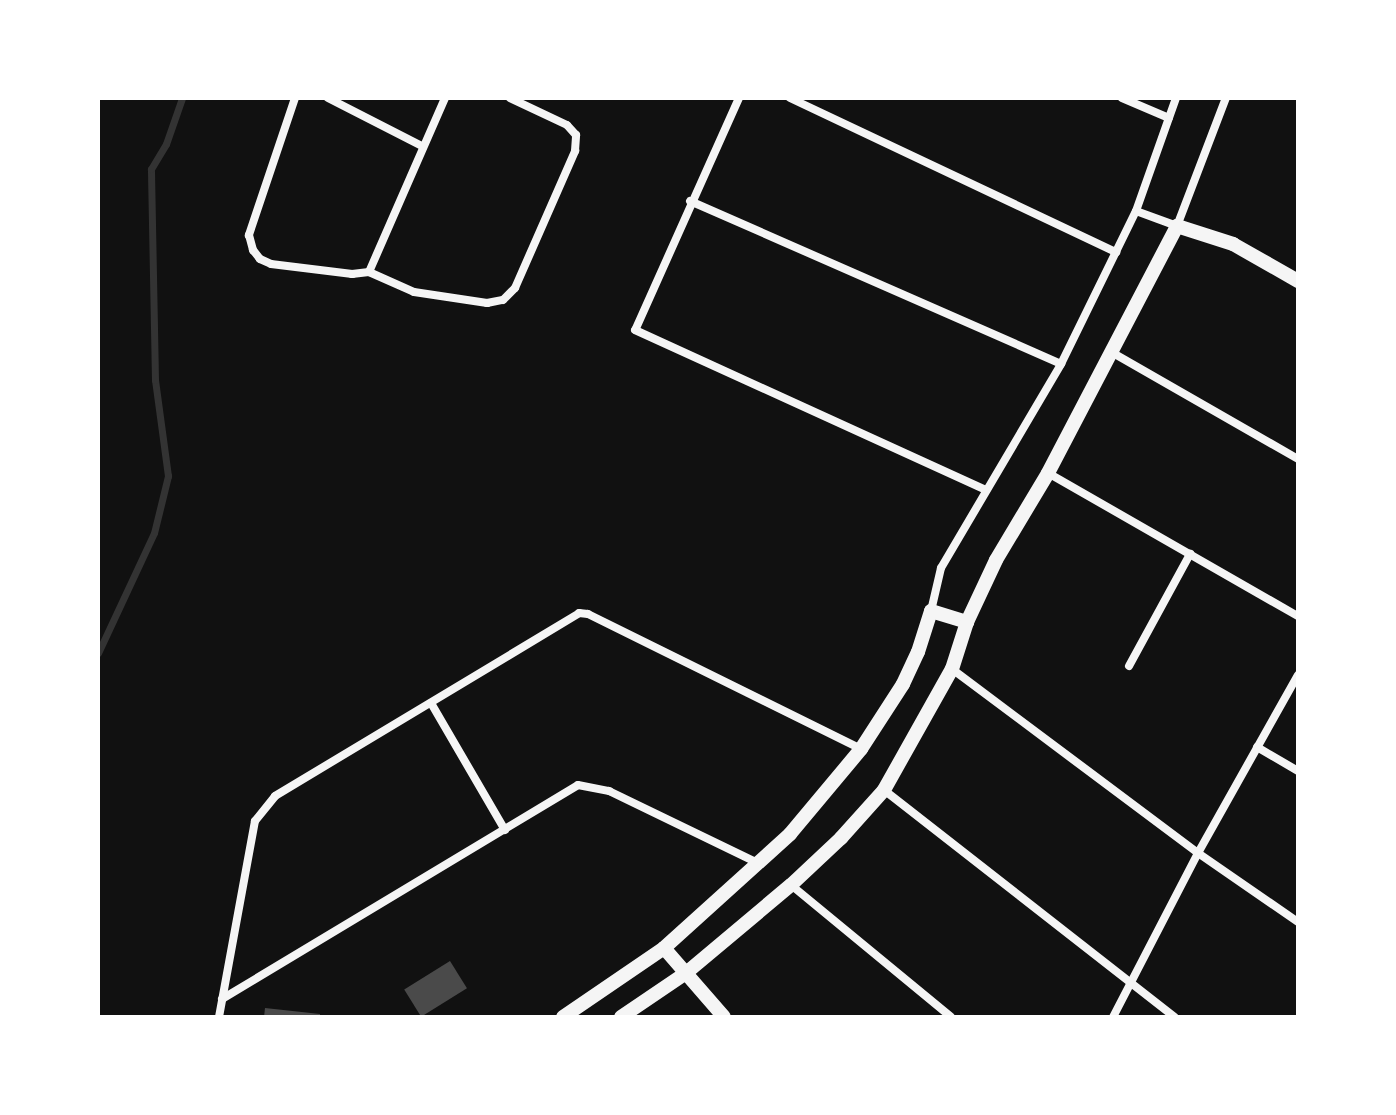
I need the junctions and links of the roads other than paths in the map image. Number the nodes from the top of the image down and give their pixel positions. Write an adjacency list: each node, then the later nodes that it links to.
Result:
1 (295, 98): 16 (street)
2 (328, 98): 11 (street)
3 (445, 98): 11 (street)
4 (510, 98): 16 (street)
5 (739, 98): 12 (street)
6 (790, 98): 15 (street)
7 (1122, 98): 10 (street)
8 (1176, 98): 10 (street)
9 (1226, 98): 14 (street)
10 (1169, 118): 13 (street)
11 (422, 146): 16 (street)
12 (690, 201): 19 (street); 22 (street)
13 (1136, 211): 14 (street); 15 (street)
14 (1177, 226): 17 (street); 18 (street)
15 (1116, 252): 19 (street)
16 (369, 272)
17 (1298, 281)
18 (1113, 353): 20 (street); 21 (street)
19 (1061, 364): 22 (street)
20 (1298, 459)
21 (1048, 473): 23 (street); 26 (street)
22 (986, 490): 24 (street)
23 (1190, 554): 25 (street); 27 (street)
24 (931, 611): 26 (street); 32 (street)
25 (1298, 616)
26 (967, 622): 28 (street)
27 (1129, 666)
28 (952, 669): 34 (street); 36 (street)
29 (1298, 675): 31 (street)
30 (431, 703): 32 (street); 35 (street); 43 (street)
31 (1257, 747): 33 (street); 36 (street)
32 (861, 749): 37 (street)
33 (1298, 771)
34 (884, 790): 38 (street); 42 (street)
35 (505, 830): 37 (street); 43 (street)
36 (1198, 853): 39 (street); 42 (street)
37 (758, 863): 40 (street)
38 (791, 885): 41 (street); 48 (street)
39 (1298, 922)
40 (664, 948): 41 (street); 45 (street)
41 (686, 973): 46 (street); 47 (street)
42 (1130, 985): 49 (street); 50 (street)
43 (222, 999): 44 (street)
44 (219, 1017)
45 (563, 1017)
46 (621, 1017)
47 (724, 1017)
48 (951, 1017)
49 (1113, 1017)
50 (1175, 1017)

